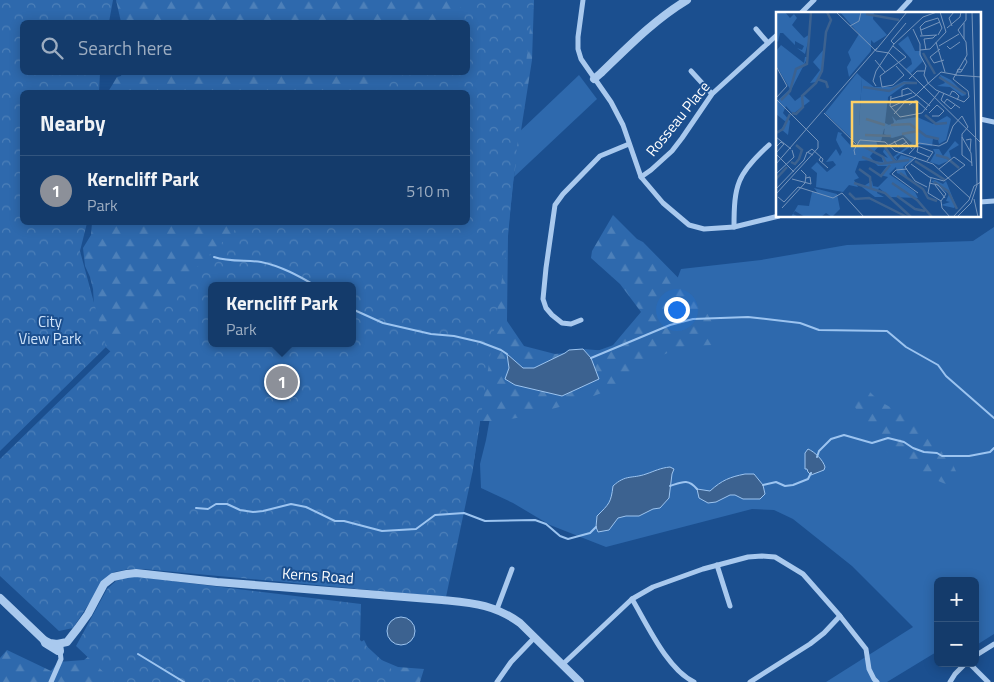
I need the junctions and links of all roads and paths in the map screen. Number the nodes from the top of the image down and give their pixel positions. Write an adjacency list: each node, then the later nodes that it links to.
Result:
1 (583, 0): 11 (street)
2 (687, 0): 11 (street)
3 (814, 0): 5 (street)
4 (910, 0): 6 (street)
5 (802, 12)
6 (899, 12)
7 (756, 29): 9 (street)
8 (776, 36): 9 (street, Rosseau Place)
9 (768, 43): 12 (street, Rosseau Place)
10 (691, 71): 12 (street)
11 (594, 79): 13 (street)
12 (712, 94): 15 (street, Rosseau Place)
13 (629, 144): 15 (street); 18 (street)
14 (769, 146): 17 (street)
15 (641, 177): 17 (street)
16 (776, 217): 17 (street)
17 (734, 227)
18 (580, 320)
19 (717, 565): 22 (street); 23 (street); 25 (street)
20 (512, 569): 24 (street)
21 (0, 598): 28 (street)
22 (632, 599): 30 (street); 36 (street)
23 (730, 606)
24 (497, 609): 26 (street, Kerns Road); 28 (street, Kerns Road)
25 (840, 616): 37 (street); 38 (street)
26 (535, 637): 30 (street, Kerns Road); 34 (street)
27 (994, 644): 29 (street)
28 (60, 647): 33 (street)
29 (979, 653)
30 (562, 665): 35 (street, Kerns Road)
31 (964, 667): 39 (street)
32 (972, 667): 40 (street)
33 (51, 682)
34 (497, 682)
35 (580, 682)
36 (694, 682)
37 (750, 682)
38 (877, 682)
39 (950, 682)
40 (988, 682)

